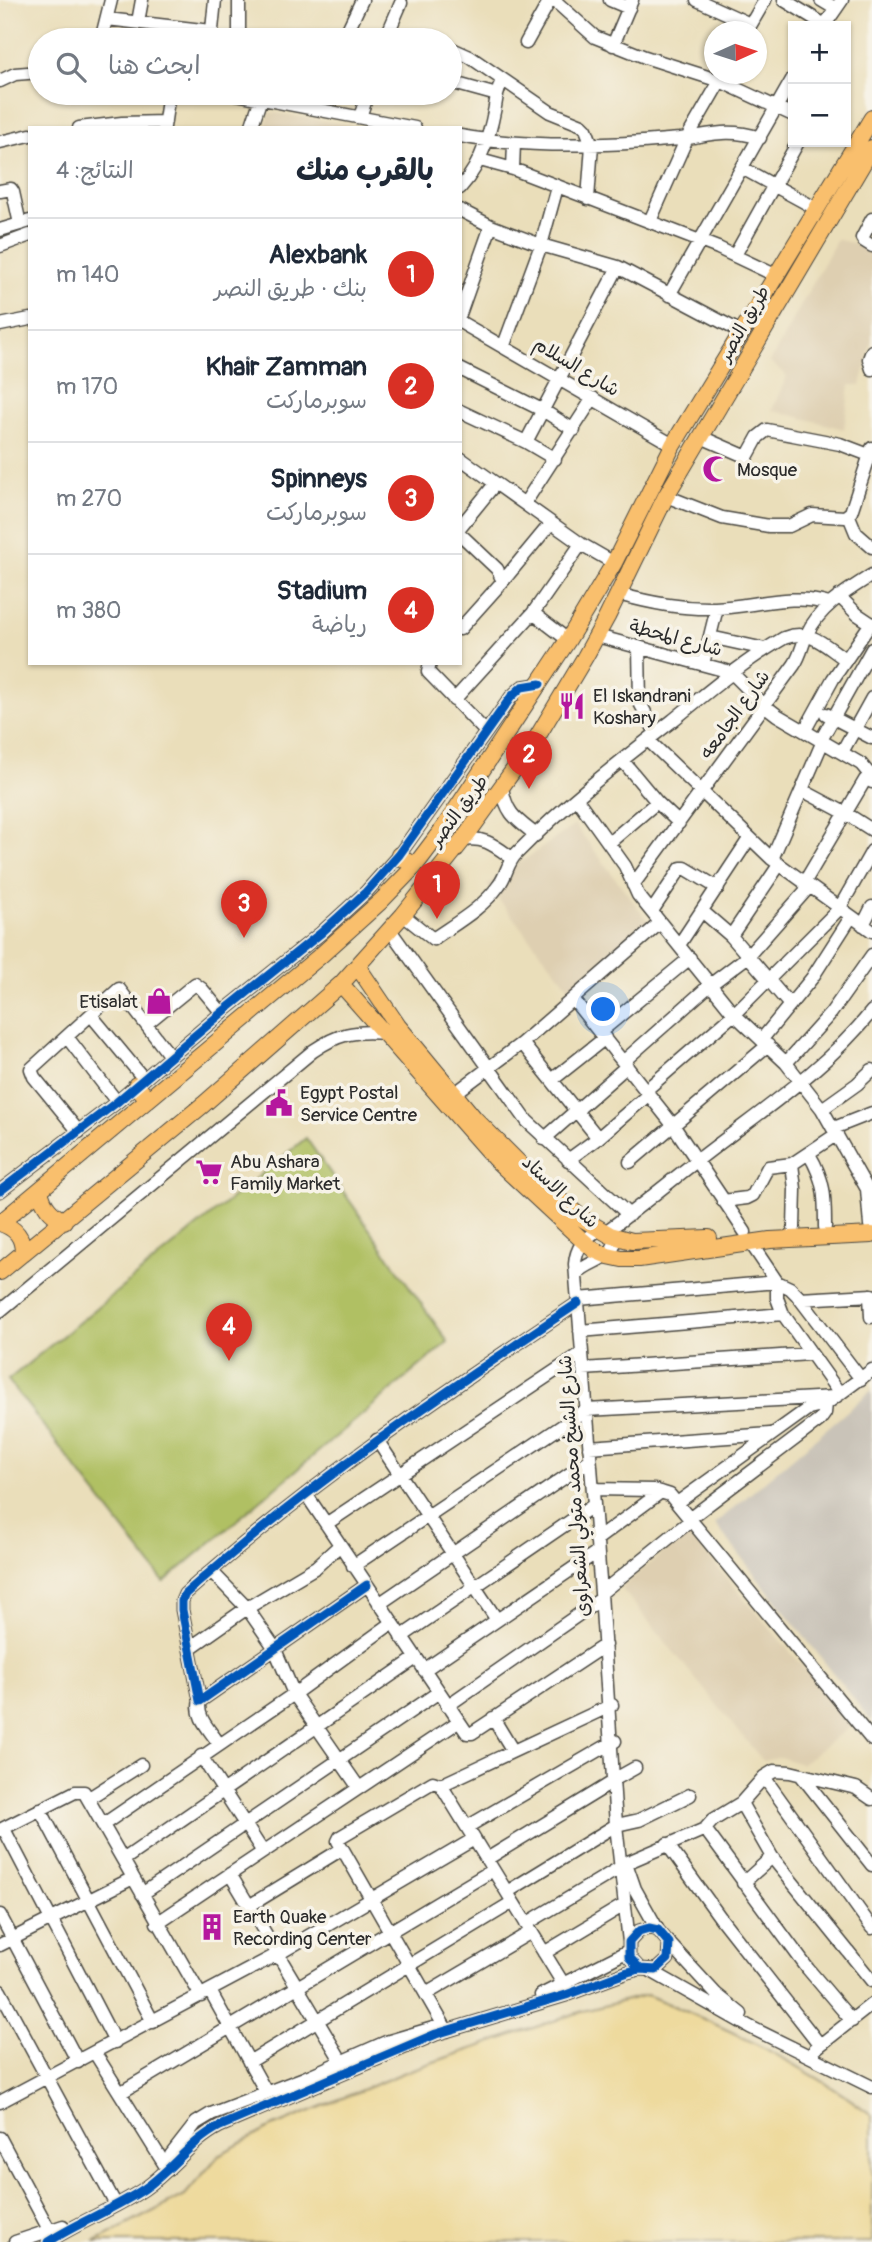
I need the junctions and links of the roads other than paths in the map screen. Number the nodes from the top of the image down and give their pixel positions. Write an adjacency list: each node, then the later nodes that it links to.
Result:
1 (111, 0): 15 (street)
2 (142, 0): 20 (street)
3 (215, 0): 23 (street)
4 (239, 0): 24 (street)
5 (362, 0): 25 (street)
6 (552, 0): 27 (street); 28 (street)
7 (610, 0): 13 (street)
8 (697, 0): 16 (street)
9 (765, 0): 17 (street)
10 (784, 0): 18 (street)
11 (821, 0): 14 (street)
12 (401, 3): 26 (street)
13 (631, 4): 28 (street)
14 (839, 5): 19 (street)
15 (107, 19): 20 (street); 21 (street)
16 (736, 21)
17 (753, 21)
18 (818, 21)
19 (828, 21)
20 (138, 22): 22 (street)
21 (105, 28)
22 (169, 28)
23 (212, 28)
24 (239, 28)
25 (349, 28)
26 (391, 28)
27 (526, 43)
28 (613, 45): 30 (street)
29 (462, 53): 32 (street)
30 (704, 72)
31 (28, 73): 33 (street)
32 (502, 79): 38 (street); 59 (street)
33 (0, 81)
34 (718, 84): 53 (street)
35 (736, 84): 43 (street)
36 (790, 84): 43 (street)
37 (462, 85): 38 (street)
38 (497, 95): 55 (street)
39 (167, 105): 47 (street)
40 (259, 105): 48 (street)
41 (297, 105): 45 (street)
42 (364, 105): 45 (street)
43 (778, 106): 44 (street); 54 (street)
44 (788, 112)
45 (360, 117): 50 (street)
46 (872, 118): 57 (main road, طريق النصر)
47 (164, 125): 49 (street)
48 (252, 125)
49 (96, 126)
50 (405, 126)
51 (28, 135): 56 (street)
52 (462, 136): 55 (street)
53 (687, 138): 54 (street); 59 (street); 74 (street)
54 (760, 138): 64 (street)
55 (486, 141): 58 (street); 63 (street)
56 (0, 142)
57 (851, 142)
58 (514, 143): 59 (street); 65 (street)
59 (592, 145): 70 (street)
60 (795, 147): 67 (street)
61 (848, 147): 71 (main road, طريق النصر)
62 (869, 159): 101 (main road, طريق النصر)
63 (480, 160): 65 (street); 66 (street)
64 (743, 168): 67 (street); 79 (street)
65 (513, 169): 68 (street)
66 (462, 185)
67 (774, 186): 71 (street); 83 (street)
68 (557, 187): 70 (street); 80 (street)
69 (0, 191): 75 (street)
70 (588, 199): 74 (street)
71 (817, 209): 85 (main road, طريق النصر)
72 (462, 211): 76 (street)
73 (872, 219): 82 (street)
74 (650, 221): 79 (street)
75 (25, 222): 77 (street)
76 (491, 226): 80 (street); 87 (street)
77 (0, 230)
78 (28, 236): 81 (street)
79 (701, 242): 83 (street); 86 (street)
80 (541, 245): 84 (street); 92 (street)
81 (0, 246)
82 (872, 246)
83 (735, 255): 85 (street)
84 (618, 267): 86 (street); 96 (street)
85 (776, 276): 91 (main road, طريق النصر)
86 (669, 295): 91 (street)
87 (462, 308)
88 (28, 319): 90 (street)
89 (462, 323): 92 (street, شارع السلام)
90 (0, 325)
91 (741, 332): 103 (main road, طريق النصر)
92 (504, 345): 96 (street, شارع السلام)
93 (872, 351): 94 (street)
94 (872, 369)
95 (462, 372): 98 (street)
96 (559, 378): 97 (street, شارع السلام); 98 (street)
97 (593, 398): 100 (street); 103 (street, شارع السلام)
98 (544, 411): 100 (street); 102 (street)
99 (462, 412): 102 (street)
100 (574, 430): 104 (street)
101 (701, 437): 105 (street); 108 (main road, طريق النصر)
102 (526, 442): 104 (street)
103 (673, 445): 116 (main road, طريق النصر)
104 (555, 459): 109 (street)
105 (870, 459): 110 (street)
106 (462, 460): 107 (street)
107 (495, 485): 109 (street); 112 (street)
108 (666, 496): 110 (street); 119 (main road, طريق النصر)
109 (525, 503): 111 (street)
110 (849, 516): 115 (street)
111 (551, 523): 114 (street); 118 (street)
112 (462, 525)
113 (462, 536): 118 (street)
114 (581, 544): 116 (street); 122 (street)
115 (872, 547)
116 (614, 563): 128 (main road, طريق النصر)
117 (872, 575): 120 (street, شارع الجامعه)
118 (503, 581): 124 (street)
119 (618, 594): 121 (street); 126 (main road, طريق النصر)
120 (834, 601): 121 (street); 123 (street); 125 (street, شارع الجامعه)
121 (717, 608): 127 (street)
122 (533, 613): 128 (street); 138 (street)
123 (872, 623): 132 (street)
124 (462, 627)
125 (807, 634): 130 (street); 132 (street); 139 (street, شارع الجامعه)
126 (597, 636): 129 (street, شارع المحطة); 148 (main road, طريق النصر)
127 (710, 637): 130 (street); 133 (street)
128 (568, 640): 136 (main road, طريق النصر)
129 (639, 647): 133 (street, شارع المحطة); 146 (street)
130 (765, 649): 135 (street)
131 (872, 649): 141 (street)
132 (845, 659): 140 (street)
133 (703, 664): 135 (street, شارع المحطة)
134 (430, 665): 138 (street)
135 (732, 673): 139 (street, شارع المحطة); 146 (street)
136 (540, 684): 142 (main road, طريق النصر); 145 (street)
137 (872, 698): 144 (street)
138 (454, 699): 145 (street)
139 (764, 705): 143 (street, شارع المحطة); 157 (street, شارع الجامعه)
140 (817, 708): 141 (street); 143 (street)
141 (832, 718): 144 (street); 149 (street)
142 (513, 724): 148 (main road); 151 (main road, طريق النصر)
143 (805, 730): 149 (street, شارع المحطة)
144 (855, 730): 147 (street); 150 (street)
145 (486, 732): 168 (street)
146 (652, 736): 152 (street); 157 (street)
147 (872, 738)
148 (536, 739): 153 (main road, طريق النصر)
149 (822, 741): 150 (street, شارع المحطة); 156 (street)
150 (842, 752): 154 (street, شارع المحطة)
151 (493, 755): 153 (main road); 171 (main road, طريق النصر)
152 (622, 760): 158 (street); 159 (street)
153 (512, 772): 155 (main road, طريق النصر)
154 (871, 777): 160 (street)
155 (502, 787): 163 (street); 165 (main road, طريق النصر)
156 (802, 790): 160 (street); 170 (street)
157 (702, 792): 161 (street, شارع الجامعه); 164 (street)
158 (577, 799): 163 (street); 166 (street)
159 (657, 802): 161 (street); 166 (street)
160 (847, 814): 162 (street); 173 (street)
161 (679, 823): 172 (street, شارع الجامعه)
162 (872, 830)
163 (536, 835): 169 (street)
164 (749, 839): 170 (street); 174 (street)
165 (463, 840): 169 (street); 179 (main road, طريق النصر)
166 (610, 842): 172 (street)
167 (872, 851): 176 (street)
168 (399, 855): 171 (main road); 196 (street)
169 (512, 859): 179 (street)
170 (776, 862): 173 (street); 184 (street)
171 (414, 867): 215 (main road, طريق النصر)
172 (632, 885): 177 (street)
173 (806, 885): 176 (street); 187 (street)
174 (718, 888): 177 (street); 178 (street)
175 (872, 907): 182 (street)
176 (839, 909): 180 (street); 190 (street)
177 (652, 911): 181 (street)
178 (702, 911): 184 (street); 185 (street)
179 (403, 915): 183 (main road, طريق النصر)
180 (851, 917): 182 (street); 194 (street)
181 (660, 923): 185 (street); 193 (street)
182 (867, 928)
183 (390, 930): 189 (main road, طريق النصر); 208 (street)
184 (731, 936): 187 (street)
185 (679, 945): 188 (street)
186 (872, 955): 206 (street)
187 (747, 957): 190 (street); 192 (street)
188 (690, 958): 192 (street); 201 (street)
189 (358, 967): 191 (main road, طريق النصر); 214 (main road, شارع الاستاد)
190 (768, 981): 194 (street); 197 (street)
191 (341, 984): 200 (main road, شارع الاستاد); 235 (main road, طريق النصر)
192 (710, 985): 197 (street); 207 (street)
193 (573, 999): 201 (street); 204 (street)
194 (790, 1005): 203 (street)
195 (872, 1011): 212 (street)
196 (222, 1013): 199 (street); 205 (street)
197 (734, 1014): 203 (street); 213 (street)
198 (91, 1015): 199 (street); 202 (street); 211 (street)
199 (146, 1024): 205 (street)
200 (385, 1033): 242 (main road, شارع الاستاد); 251 (street)
201 (603, 1035): 207 (street); 210 (street)
202 (67, 1037): 216 (street); 222 (street)
203 (765, 1042): 206 (street); 220 (street)
204 (522, 1043): 208 (street); 210 (street)
205 (170, 1056): 211 (street)
206 (786, 1063): 212 (street)
207 (626, 1064): 213 (street); 218 (street)
208 (490, 1067): 214 (street); 224 (street)
209 (872, 1070): 217 (street)
210 (552, 1080): 218 (street)
211 (140, 1082): 215 (main road); 216 (street)
212 (802, 1083): 217 (street); 227 (street)
213 (648, 1092): 220 (street); 223 (street)
214 (454, 1094): 240 (main road, شارع الاستاد)
215 (148, 1099): 230 (main road, طريق النصر)
216 (117, 1102): 222 (street)
217 (822, 1109): 221 (street)
218 (576, 1110): 223 (street); 224 (street)
219 (872, 1113): 221 (street)
220 (673, 1125): 227 (street); 228 (street)
221 (835, 1131): 225 (street); 232 (street)
222 (79, 1132): 231 (street)
223 (598, 1138): 226 (street)
224 (544, 1139): 226 (street)
225 (809, 1154): 229 (street); 237 (street)
226 (568, 1160): 234 (street)
227 (696, 1160): 233 (street); 234 (street)
228 (630, 1162)
229 (792, 1164): 233 (street); 238 (street)
230 (40, 1190): 235 (main road); 236 (main road, طريق النصر)
231 (0, 1191)
232 (870, 1193): 239 (street)
233 (723, 1201): 241 (street)
234 (629, 1215): 240 (street)
235 (64, 1221): 243 (main road, طريق النصر)
236 (0, 1223): 243 (main road)
237 (825, 1227): 238 (main road, شارع الاستاد); 239 (main road, شارع الاستاد)
238 (794, 1228): 241 (main road, شارع الاستاد)
239 (871, 1229): 241 (main road, شارع الاستاد)
240 (607, 1233): 241 (main road, شارع الاستاد); 242 (street); 244 (street)
241 (747, 1237): 244 (main road, شارع الاستاد); 247 (street)
242 (583, 1242): 244 (main road, شارع الاستاد); 246 (street, شارع الشيخ محمد متولي الشعراوى)
243 (23, 1253): 245 (main road, طريق النصر)
244 (608, 1256): 246 (street)
245 (0, 1272)
246 (576, 1274): 250 (street, شارع الشيخ محمد متولي الشعراوى)
247 (777, 1282): 249 (street); 250 (street); 252 (street)
248 (871, 1295): 249 (street); 253 (street)
249 (800, 1299): 259 (street)
250 (578, 1301): 254 (street, شارع الشيخ محمد متولي الشعراوى); 263 (street)
251 (0, 1311)
252 (783, 1314): 254 (street); 256 (street)
253 (871, 1317)
254 (580, 1331): 255 (street, شارع الشيخ محمد متولي الشعراوى)
255 (582, 1353): 257 (street, شارع الشيخ محمد متولي الشعراوى); 265 (street)
256 (810, 1354): 257 (street); 260 (street)
257 (583, 1370): 261 (street, شارع الشيخ محمد متولي الشعراوى)
258 (872, 1370): 259 (street)
259 (861, 1379): 260 (street)
260 (834, 1398): 261 (street); 262 (street); 272 (street)
261 (586, 1410): 264 (street, شارع الشيخ محمد متولي الشعراوى); 271 (street)
262 (771, 1434): 264 (street); 269 (street)
263 (377, 1440): 265 (street); 268 (street)
264 (590, 1454): 266 (street, شارع الشيخ محمد متولي الشعراوى); 276 (street)
265 (399, 1474): 271 (street); 273 (street)
266 (593, 1489): 267 (street); 270 (street, شارع الشيخ محمد متولي الشعراوى)
267 (662, 1492): 269 (street); 275 (street)
268 (306, 1494): 273 (street); 278 (street)
269 (677, 1503): 272 (street)
270 (594, 1505): 275 (street, شارع الشيخ محمد متولي الشعراوى); 280 (street)
271 (427, 1516): 276 (street); 277 (street)
272 (690, 1520): 281 (street); 300 (street)
273 (326, 1524): 274 (street)
274 (340, 1545): 277 (street); 283 (street)
275 (597, 1546): 281 (street, شارع الشيخ محمد متولي الشعراوى); 284 (street)
276 (453, 1554): 280 (street); 282 (street)
277 (354, 1566): 279 (street)
278 (211, 1571): 283 (street); 289 (street)
279 (367, 1585): 282 (street); 288 (street)
280 (474, 1586): 284 (street); 286 (street)
281 (601, 1596): 287 (street, شارع الشيخ محمد متولي الشعراوى); 296 (street)
282 (379, 1604): 285 (street)
283 (247, 1608): 288 (street); 289 (street)
284 (497, 1620): 291 (street)
285 (392, 1623): 286 (street); 293 (street)
286 (401, 1637): 290 (street)
287 (605, 1645): 295 (street, شارع الشيخ محمد متولي الشعراوى); 297 (street)
288 (274, 1647): 293 (street); 294 (street)
289 (190, 1648): 294 (street)
290 (415, 1658): 291 (street); 299 (street)
291 (424, 1670): 292 (street)
292 (439, 1692): 296 (street); 305 (street)
293 (294, 1694): 299 (street); 302 (street)
294 (200, 1701): 302 (street)
295 (610, 1702): 301 (street, شارع الشيخ محمد متولي الشعراوى); 303 (street)
296 (447, 1706): 298 (street)
297 (493, 1718): 298 (street); 303 (street)
298 (458, 1722): 312 (street)
299 (317, 1727): 305 (street); 313 (street)
300 (872, 1740)
301 (613, 1742): 310 (street, شارع الشيخ محمد متولي الشعراوى); 322 (street)
302 (219, 1744): 304 (street)
303 (513, 1751): 311 (street)
304 (201, 1756): 313 (street); 319 (street)
305 (340, 1759): 312 (street); 320 (street)
306 (141, 1765): 315 (street)
307 (635, 1768): 310 (street)
308 (802, 1775): 309 (street); 316 (street); 333 (street)
309 (764, 1777): 317 (street); 347 (street)
310 (615, 1780): 321 (street, شارع الشيخ محمد متولي الشعراوى); 331 (street)
311 (441, 1785): 322 (street); 327 (street)
312 (359, 1788): 328 (street)
313 (223, 1792): 320 (street); 330 (street)
314 (690, 1795): 321 (street)
315 (89, 1798): 318 (street); 319 (street)
316 (872, 1799)
317 (741, 1803): 323 (street); 329 (street)
318 (40, 1809): 324 (street); 340 (street)
319 (104, 1824): 330 (street)
320 (245, 1824): 328 (street); 337 (street)
321 (619, 1825): 332 (street, شارع الشيخ محمد متولي الشعراوى); 338 (street)
322 (467, 1828): 325 (street)
323 (705, 1829): 326 (street); 336 (street)
324 (2, 1830): 344 (street)
325 (474, 1839): 331 (street); 339 (street)
326 (667, 1844): 332 (street); 372 (street)
327 (342, 1849): 339 (street); 342 (street)
328 (263, 1852): 334 (street)
329 (772, 1857): 336 (street); 358 (street)
330 (123, 1860): 335 (street)
331 (490, 1865): 338 (street); 349 (street)
332 (623, 1865): 341 (street, شارع الشيخ محمد متولي الشعراوى); 346 (street); 348 (street, شارع الشيخ محمد متولي الشعراوى)
333 (872, 1865)
334 (230, 1874): 342 (street); 345 (street)
335 (133, 1878): 337 (street); 340 (street)
336 (743, 1883): 366 (street)
337 (142, 1894): 345 (street)
338 (510, 1897): 346 (street); 356 (street)
339 (371, 1899): 349 (street); 355 (street)
340 (89, 1900): 344 (street); 367 (street)
341 (624, 1905): 353 (street, شارع الشيخ محمد متولي الشعراوى); 354 (street)
342 (249, 1906): 355 (street)
343 (0, 1915): 350 (street)
344 (51, 1919): 350 (street); 370 (street)
345 (157, 1923): 362 (street)
346 (529, 1928): 354 (street); 363 (street)
347 (872, 1928)
348 (659, 1930): 351 (street); 353 (street)
349 (390, 1932): 356 (street); 360 (street)
350 (13, 1939): 352 (street); 373 (street)
351 (669, 1943): 357 (street); 372 (street)
352 (0, 1945)
353 (629, 1947): 357 (street); 359 (street)
354 (544, 1953): 359 (street)
355 (278, 1954): 360 (street); 362 (street)
356 (410, 1965): 363 (street); 365 (street)
357 (645, 1970): 369 (street); 372 (street)
358 (872, 1981)
359 (564, 1985): 369 (street)
360 (297, 1987): 365 (street); 368 (street)
361 (0, 1991): 376 (street)
362 (205, 1993): 367 (street); 368 (street)
363 (426, 1994): 369 (street)
364 (872, 2004): 366 (street)
365 (318, 2021): 374 (street); 375 (street)
366 (852, 2021): 372 (street)
367 (153, 2022): 370 (street)
368 (230, 2028): 374 (street); 379 (street)
369 (445, 2028): 375 (street); 382 (street)
370 (115, 2042): 371 (street)
371 (95, 2053): 373 (street); 379 (street)
372 (813, 2053): 377 (street)
373 (78, 2062): 376 (street)
374 (249, 2062): 378 (street)
375 (342, 2062): 378 (street)
376 (47, 2078): 380 (street); 383 (street)
377 (872, 2087)
378 (266, 2092): 382 (street)
379 (121, 2094): 382 (street)
380 (0, 2102)
381 (0, 2138): 384 (street)
382 (166, 2166): 383 (street)
383 (115, 2202): 384 (street)
384 (50, 2237): 385 (street)
385 (15, 2242)

